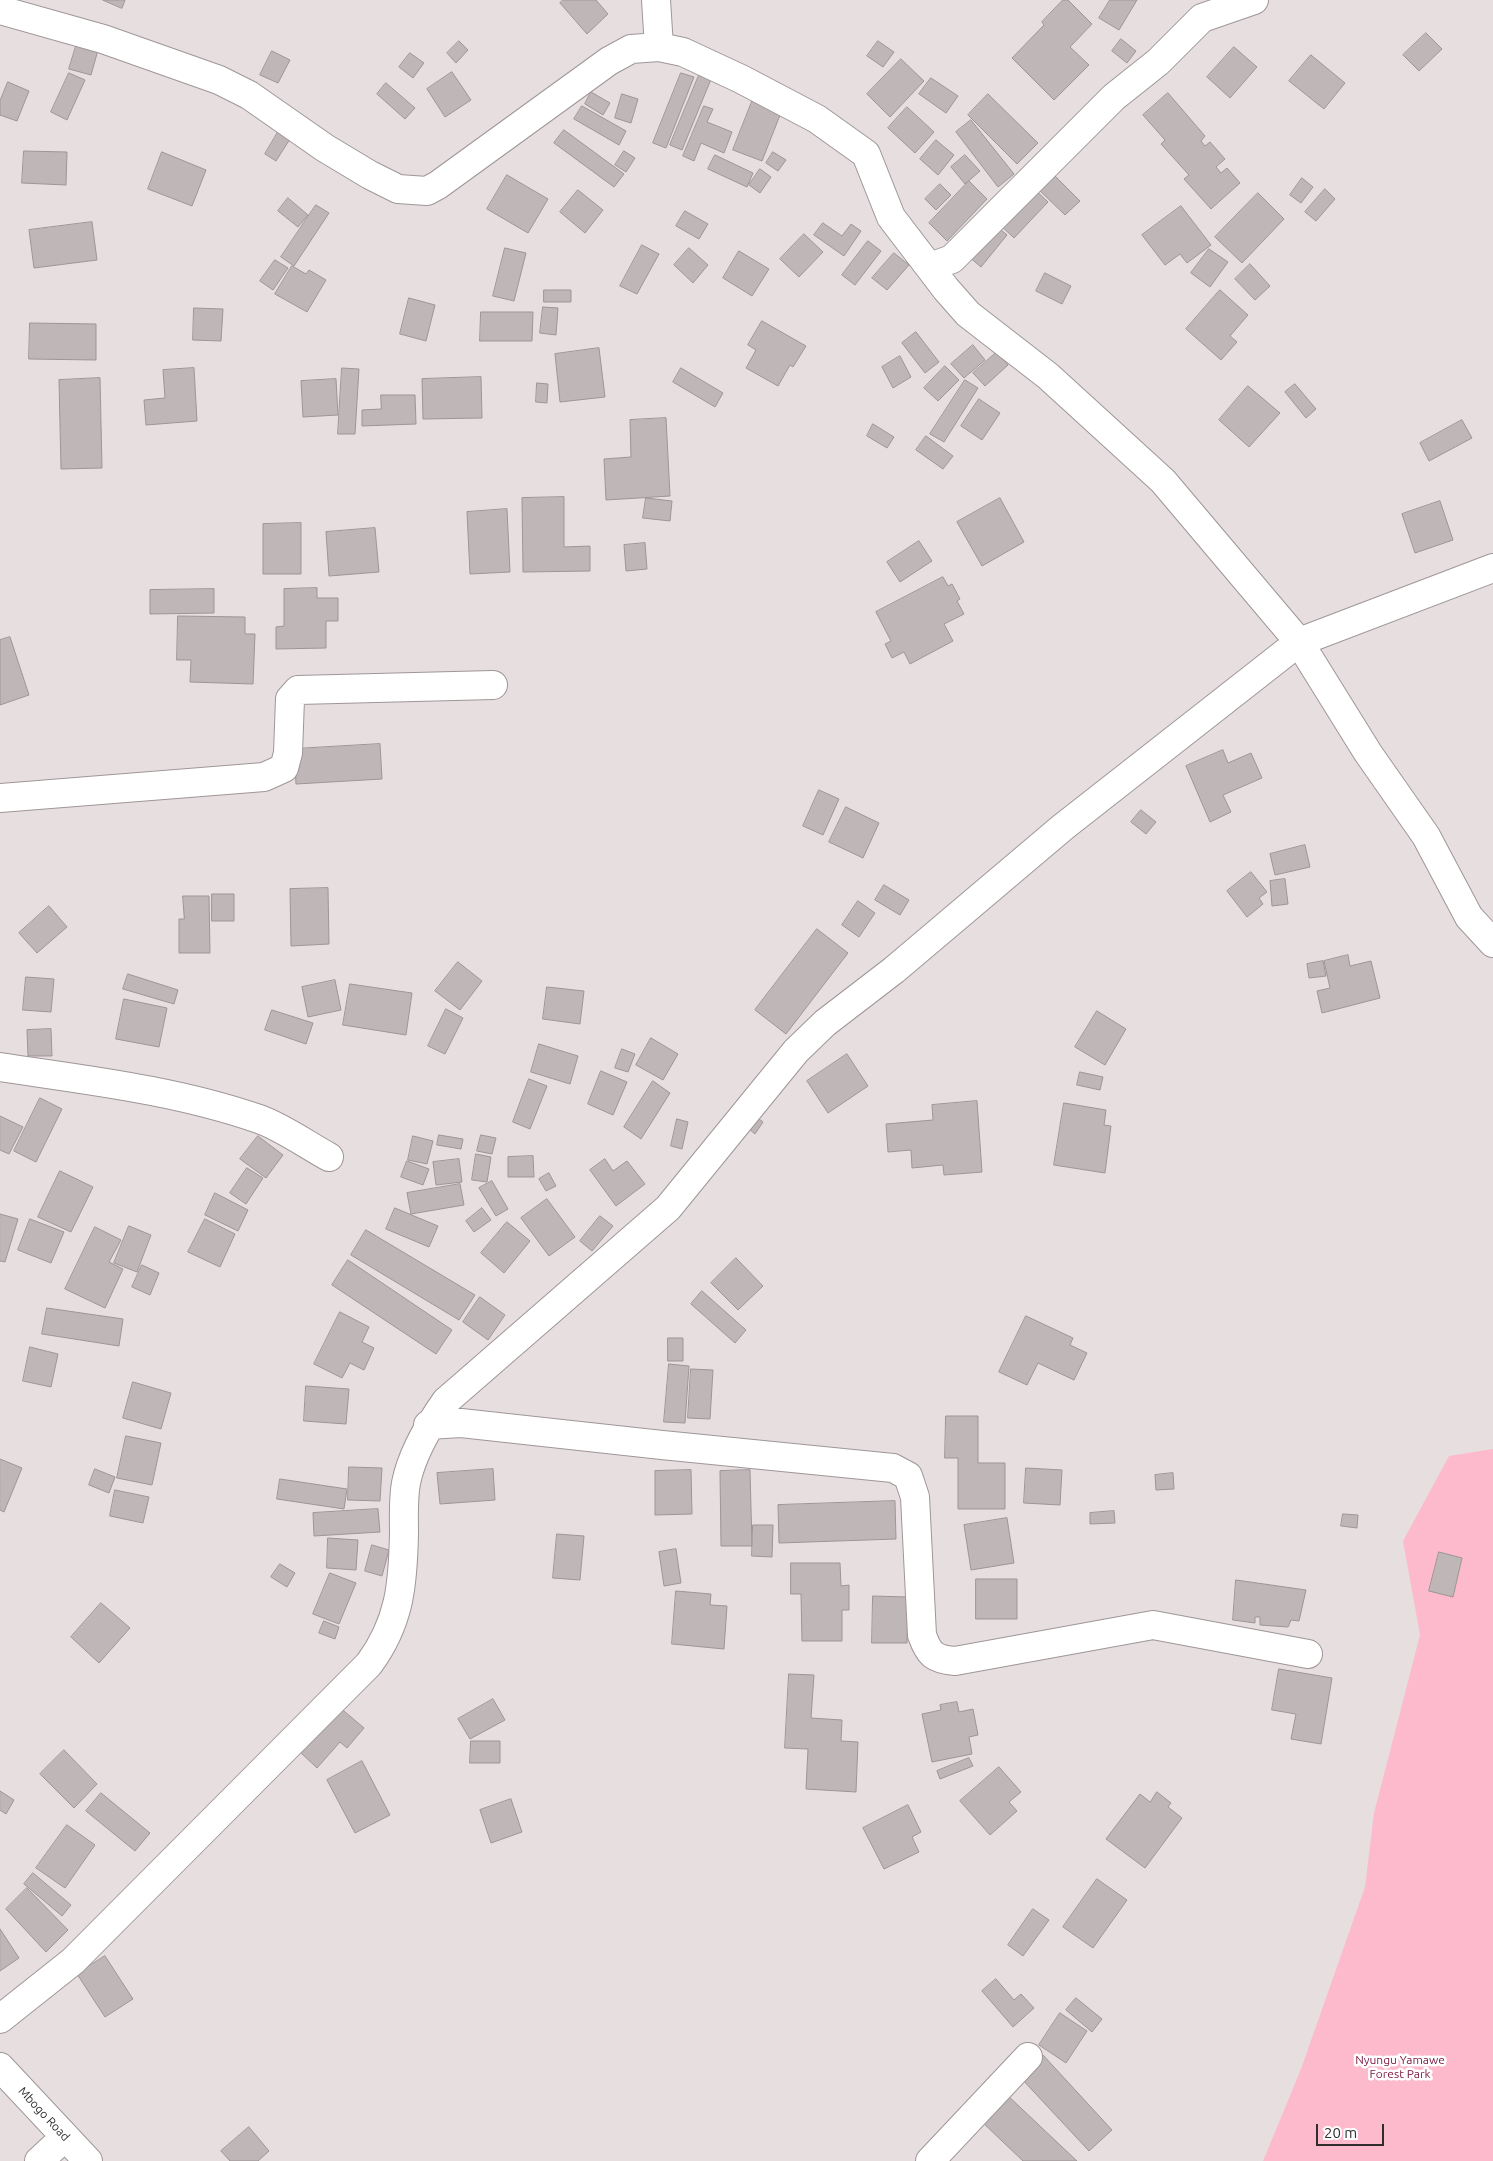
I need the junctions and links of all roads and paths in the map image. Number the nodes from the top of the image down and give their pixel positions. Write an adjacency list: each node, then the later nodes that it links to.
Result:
1 (656, 0): 4 (street)
2 (1254, 0): 5 (street)
3 (0, 10): 4 (street)
4 (659, 47): 5 (street)
5 (930, 267): 7 (street)
6 (1493, 568): 7 (street)
7 (1299, 642): 10 (street); 13 (street)
8 (493, 685): 9 (street)
9 (0, 798)
10 (1493, 943)
11 (0, 1067): 12 (street)
12 (330, 1157)
13 (428, 1426): 14 (street); 15 (street)
14 (1308, 1654)
15 (0, 2019)
16 (1028, 2057): 21 (street)
17 (0, 2067): 18 (street, Mbogo Road)
18 (64, 2137): 19 (street); 20 (street, Mbogo Road)
19 (39, 2161)
20 (88, 2161)
21 (930, 2161)

